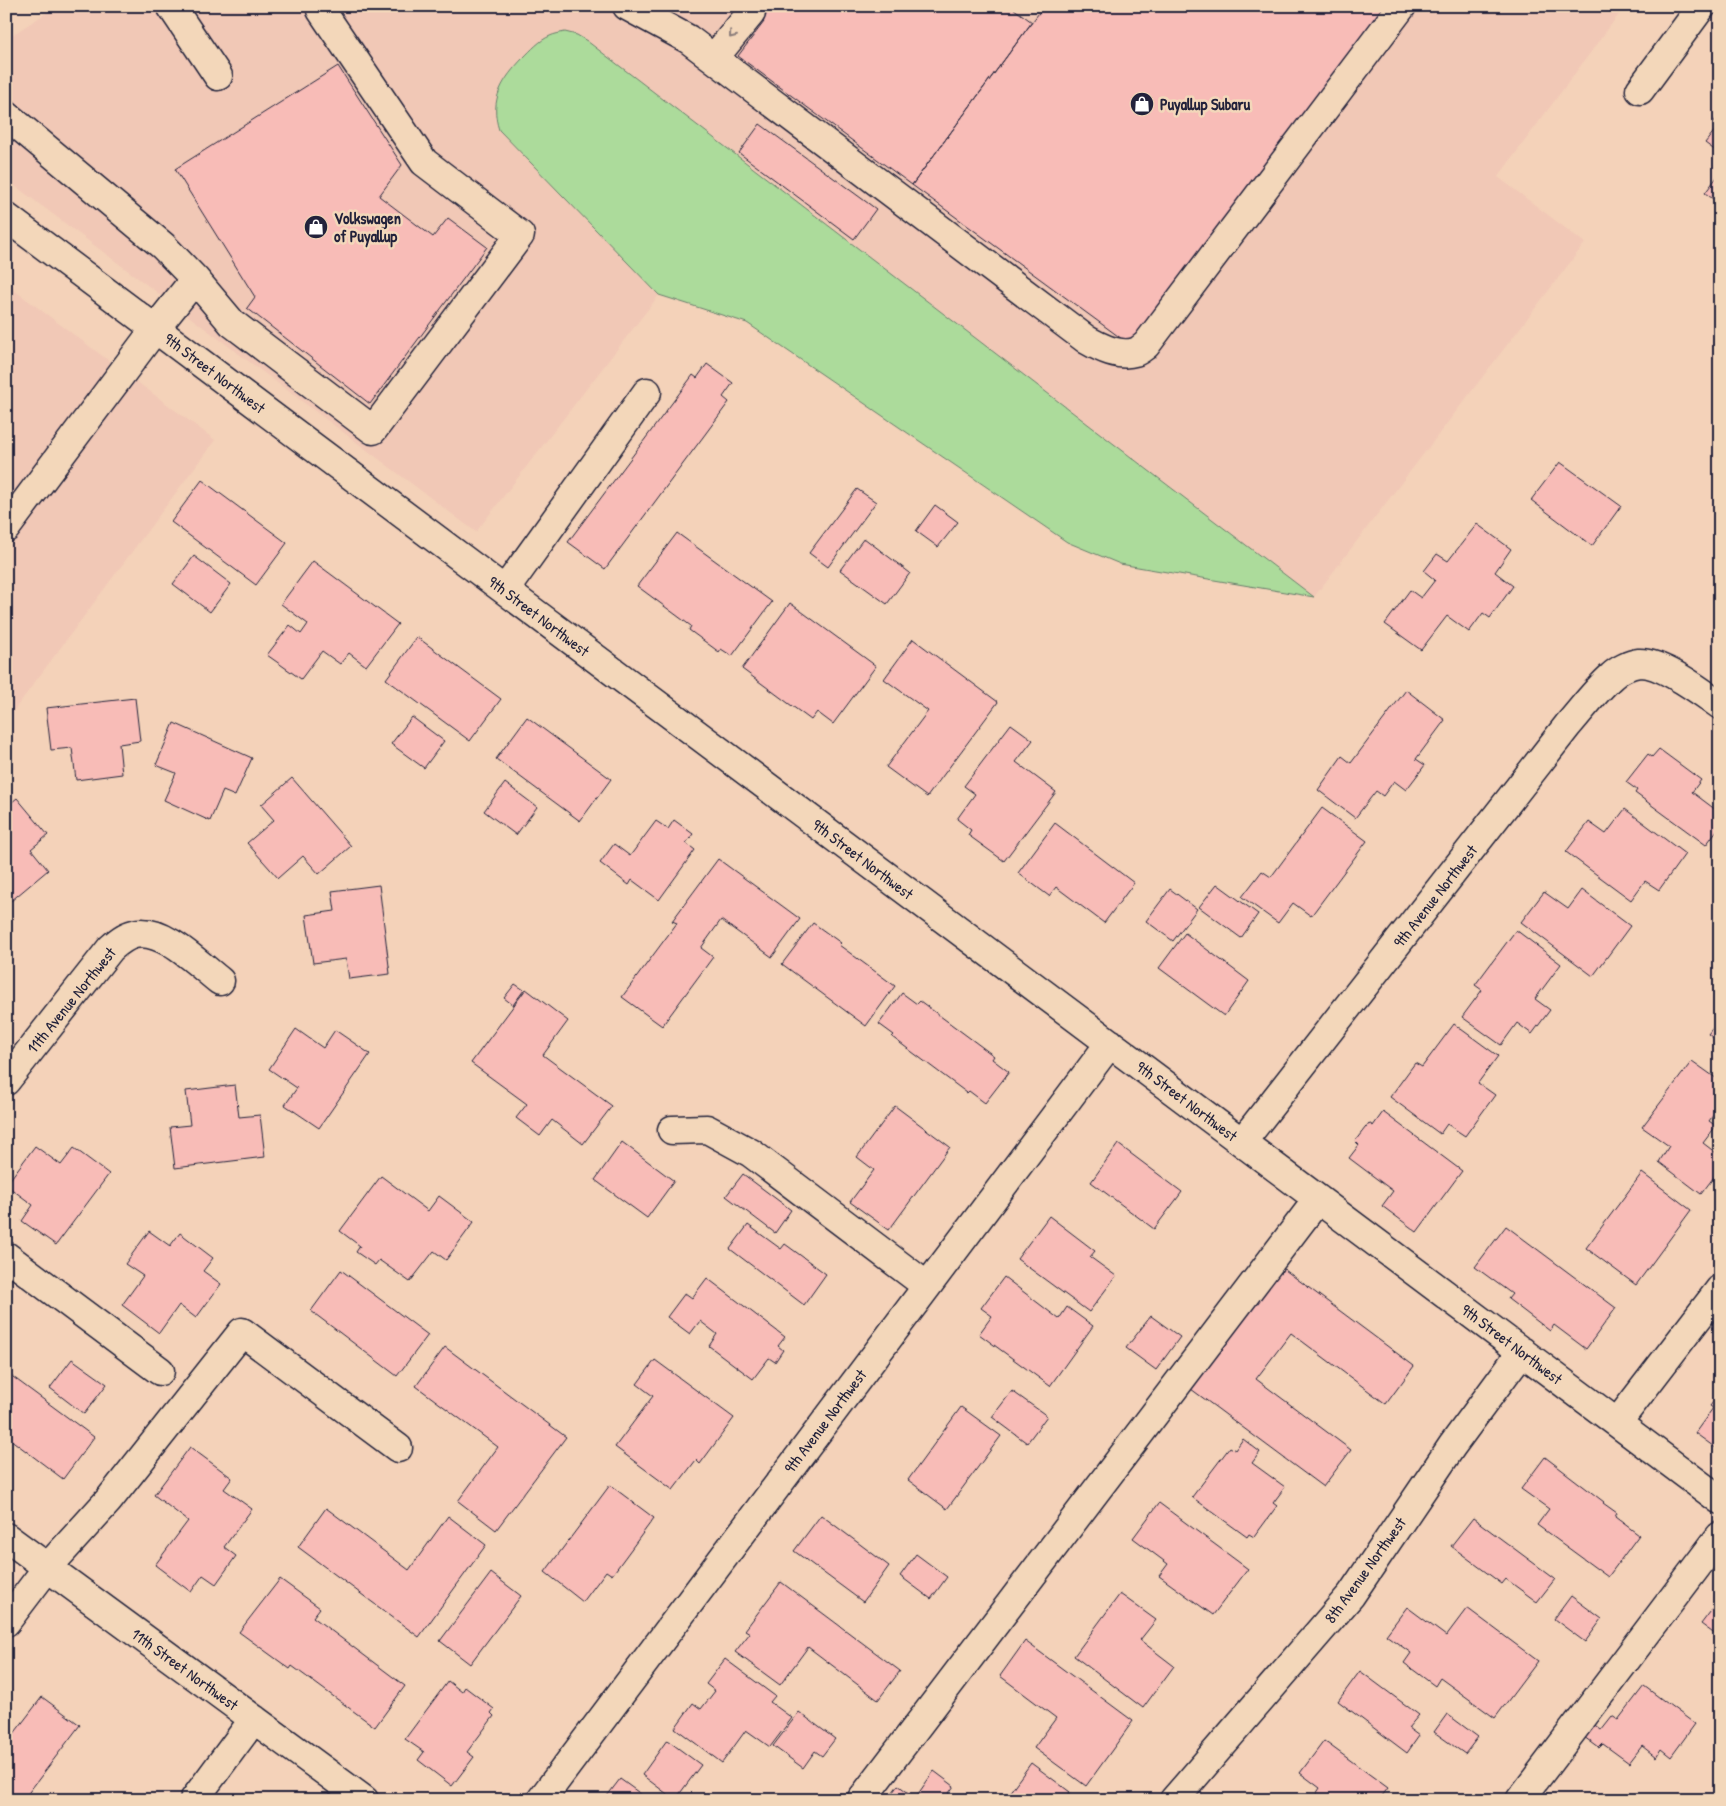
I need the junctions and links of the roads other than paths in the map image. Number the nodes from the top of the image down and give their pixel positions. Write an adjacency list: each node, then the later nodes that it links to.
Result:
1 (171, 6): 8 (street)
2 (626, 6): 7 (street)
3 (1402, 6): 7 (street)
4 (1702, 6): 9 (street)
5 (320, 10): 12 (street)
6 (751, 13): 7 (street, one-way to 7)
7 (714, 58)
8 (218, 76)
9 (1640, 90)
10 (6, 115): 12 (street)
11 (6, 217): 13 (street, 9th Street Northwest)
12 (195, 279): 13 (street)
13 (155, 329): 15 (street); 16 (street, 9th Street Northwest)
14 (647, 392): 16 (street)
15 (6, 528)
16 (504, 590): 19 (street, 9th Street Northwest)
17 (1720, 705): 22 (street, 9th Avenue Northwest)
18 (220, 981): 20 (street, 11th Avenue Northwest)
19 (1110, 1043): 22 (street, 9th Street Northwest); 25 (street, 9th Avenue Northwest)
20 (6, 1081)
21 (672, 1130): 25 (street)
22 (1242, 1142): 23 (street, 9th Street Northwest)
23 (1318, 1199): 27 (street, 9th Street Northwest); 40 (street)
24 (6, 1256): 28 (street)
25 (927, 1286): 39 (street, 9th Avenue Northwest)
26 (1720, 1289): 29 (street)
27 (1522, 1351): 29 (street, 9th Street Northwest); 41 (street, 8th Avenue Northwest)
28 (160, 1371)
29 (1617, 1422): 31 (street, 9th Street Northwest)
30 (398, 1448): 34 (street)
31 (1720, 1500)
32 (1720, 1536): 42 (street)
33 (6, 1537): 34 (street, 11th Street Northwest)
34 (47, 1568): 35 (street); 36 (street, 11th Street Northwest)
35 (6, 1622)
36 (254, 1719): 37 (street); 38 (street, 11th Street Northwest)
37 (194, 1800)
38 (364, 1800)
39 (541, 1800)
40 (861, 1800)
41 (1174, 1800)
42 (1520, 1800)

